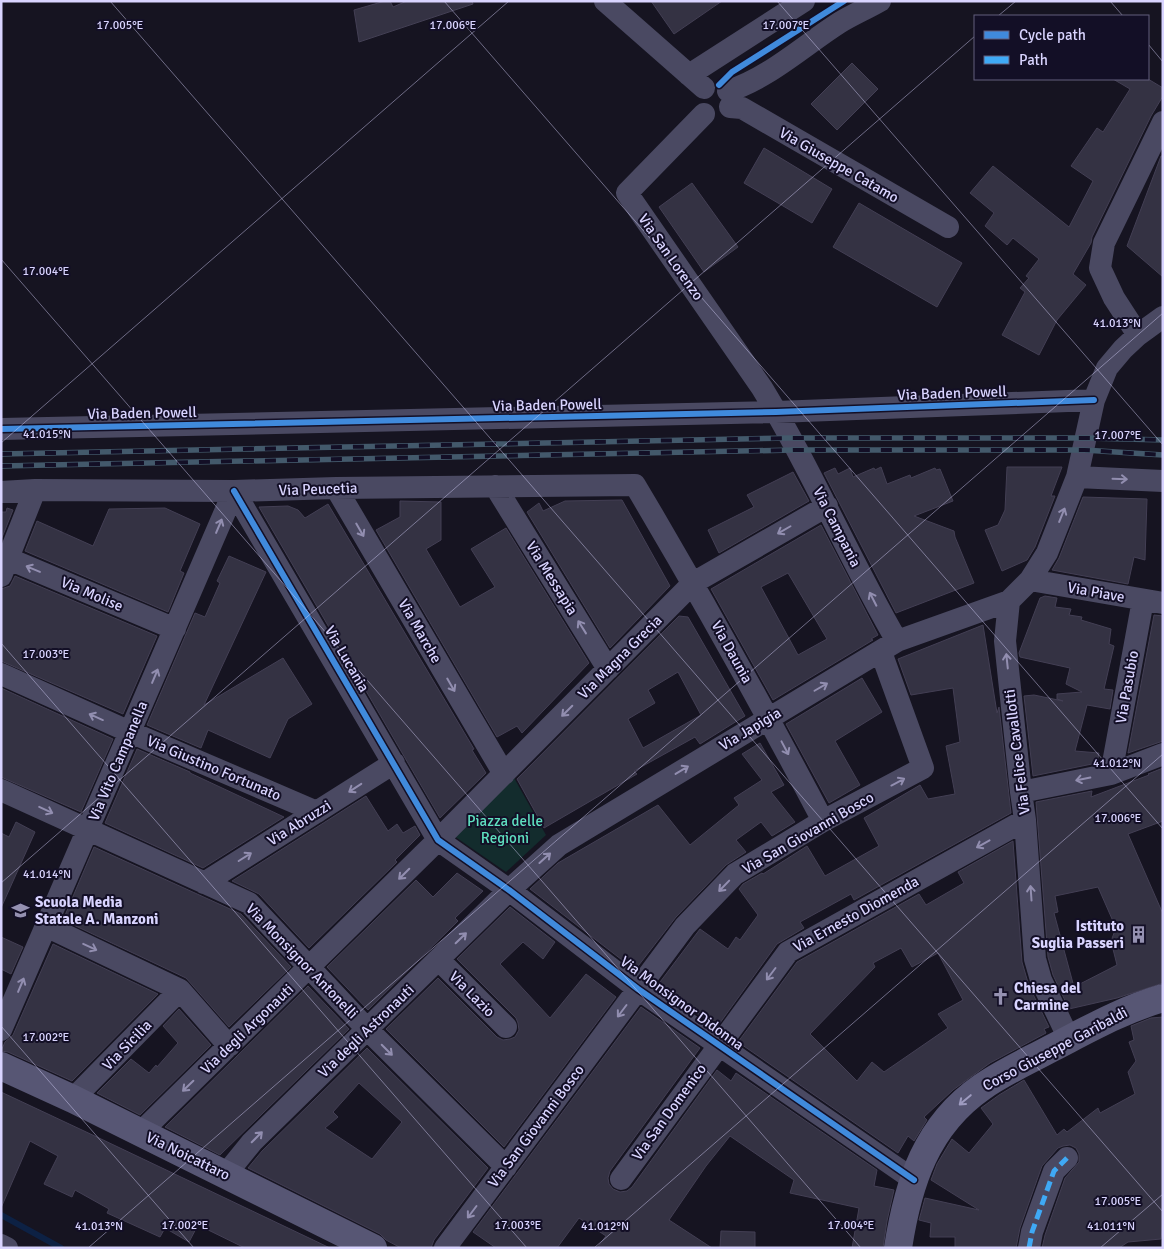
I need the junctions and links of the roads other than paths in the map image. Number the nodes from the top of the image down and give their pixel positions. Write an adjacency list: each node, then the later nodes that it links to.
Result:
1 (606, 1): 4 (street)
2 (804, 1): 4 (street)
3 (880, 1): 5 (street)
4 (696, 81): 5 (street); 6 (street)
5 (729, 99): 6 (street); 8 (street, Via Giuseppe Catamo)
6 (704, 114): 12 (street, Via San Lorenzo)
7 (1163, 122): 10 (street)
8 (948, 227)
9 (1163, 317): 10 (street)
10 (1138, 335): 11 (street)
11 (1094, 400): 12 (street, Via Baden Powell); 14 (street)
12 (776, 412): 13 (street, Via Baden Powell); 22 (street, Via Campania)
13 (1, 429)
14 (1078, 477): 15 (street, one-way to 15); 24 (street, one-way to 14)
15 (1163, 481)
16 (635, 485): 17 (street, Via Peucetia); 25 (street, Via Daunia)
17 (495, 486): 18 (street, Via Peucetia); 30 (street, Via Messapia, one-way to 17)
18 (336, 488): 20 (street, Via Peucetia); 36 (street, Via Marche, one-way to 36)
19 (35, 490): 20 (street, Via Peucetia); 21 (street, Via Peucetia); 23 (street)
20 (234, 491): 28 (street, Via Vito Campanella, one-way to 20); 35 (street, Via Lucania)
21 (1, 492)
22 (827, 506): 25 (street, Via Magna Grecia, one-way to 25); 29 (street, Via Campania, one-way to 22)
23 (5, 567): 28 (street, Via Molise, one-way to 23)
24 (1030, 580): 26 (street); 27 (street, Via Piave)
25 (693, 583): 30 (street, Via Magna Grecia); 32 (street, Via Daunia)
26 (1010, 601): 29 (street, Via Japigia); 39 (street, Via Felice Cavallotti, one-way to 26)
27 (1153, 602): 37 (street, Via Pasubio)
28 (175, 629): 33 (street, Via Vito Campanella, one-way to 28)
29 (889, 646): 32 (street, Via Japigia, one-way to 29); 42 (street, Via San Giovanni Bosco, one-way to 29)
30 (608, 669): 36 (street, Via Magna Grecia, one-way to 36)
31 (1, 674): 33 (street, Via Giustino Fortunato, one-way to 31)
32 (769, 718): 42 (street, Via Daunia, one-way to 42); 46 (street, Via Japigia, one-way to 32)
33 (130, 732): 40 (street, Via Giustino Fortunato); 43 (street, Via Vito Campanella)
34 (1163, 754): 37 (street)
35 (394, 763): 40 (street, Via Abruzzi, one-way to 40); 44 (street, Via Lucania)
36 (504, 774): 44 (street, Via Magna Grecia)
37 (1111, 774): 39 (street, one-way to 39)
38 (1, 790): 43 (street, Via Monsignor Antonelli, one-way to 43)
39 (1021, 792): 41 (street, Via Felice Cavallotti)
40 (317, 812): 45 (street, Via Abruzzi, one-way to 40)
41 (1025, 820): 56 (street, Via Felice Cavallotti, one-way to 41); 57 (street, Via Ernesto Diomenda, one-way to 57)
42 (824, 821): 50 (street, Via San Giovanni Bosco, one-way to 50)
43 (88, 830): 45 (street, Via Monsignor Antonelli); 47 (street, Via Vito Campanella)
44 (438, 840): 46 (street, Via Monsignor Didonna); 49 (street, Via degli Argonauti, one-way to 49)
45 (204, 883): 49 (street, Via Monsignor Antonelli)
46 (509, 890): 48 (street, Via degli Astronauti, one-way to 46); 50 (street, Via Monsignor Didonna)
47 (46, 926): 51 (street, one-way to 51); 55 (street, Via Vito Campanella, one-way to 47)
48 (438, 960): 53 (street, Via Lazio); 54 (street, Via degli Astronauti)
49 (310, 967): 54 (street, Via Monsignor Antonelli); 58 (street, Via degli Argonauti)
50 (638, 989): 57 (street, Via Monsignor Didonna); 63 (street, Via San Giovanni Bosco, one-way to 63)
51 (180, 990): 58 (street); 60 (street, Via Sicilia)
52 (1163, 998): 56 (street, Corso Giuseppe Garibaldi)
53 (506, 1028)
54 (367, 1029): 63 (street, Via Monsignor Antonelli, one-way to 63); 64 (street, Via degli Astronauti, one-way to 54)
55 (1, 1030)
56 (1069, 1039): 66 (street, Corso Giuseppe Garibaldi, one-way to 66)
57 (718, 1045): 65 (street, Via San Domenico); 66 (street, Via Monsignor Didonna)
58 (229, 1046): 61 (street, Via degli Argonauti, one-way to 61)
59 (1, 1066): 60 (street, Via Noicattaro)
60 (74, 1099): 61 (street, Via Noicattaro)
61 (140, 1132): 64 (street, Via Noicattaro)
62 (1067, 1158): 72 (street)
63 (506, 1167): 70 (street, Via San Giovanni Bosco, one-way to 70)
64 (226, 1174): 69 (street, Via Noicattaro)
65 (621, 1179)
66 (914, 1180): 71 (street, Corso Giuseppe Garibaldi)
67 (1, 1244): 68 (street)
68 (7, 1248)
69 (373, 1248)
70 (445, 1248)
71 (898, 1248)
72 (1029, 1248)

